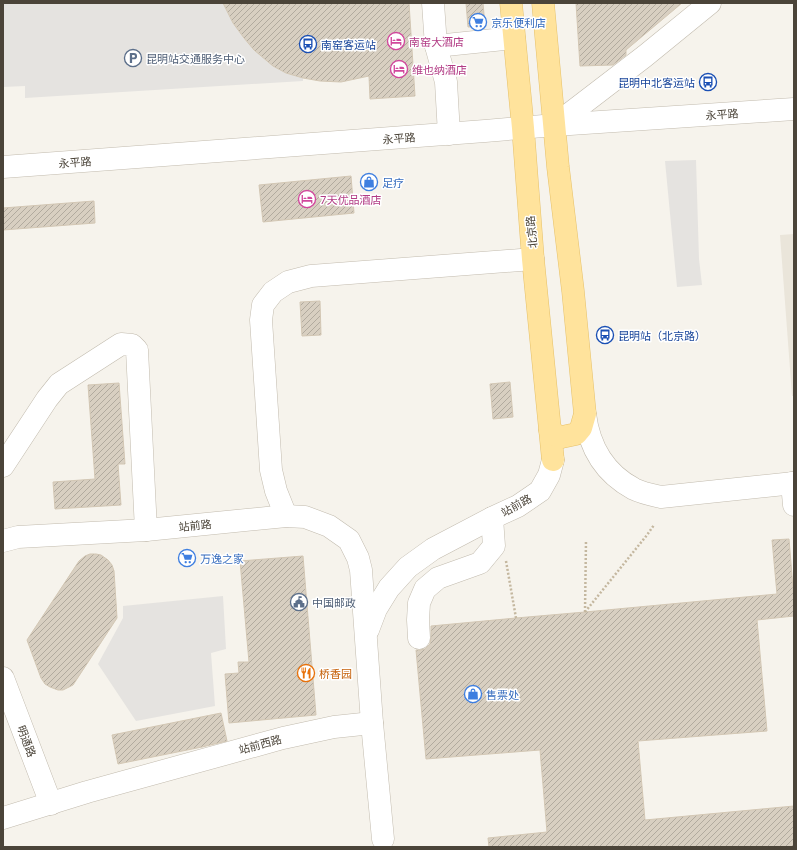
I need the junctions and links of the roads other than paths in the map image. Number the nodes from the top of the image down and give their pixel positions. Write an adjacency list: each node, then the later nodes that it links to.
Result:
1 (433, 3): 6 (street)
2 (511, 3): 5 (main road, 北京路)
3 (543, 3): 8 (main road)
4 (710, 3): 8 (street)
5 (514, 38): 6 (street); 9 (main road, 北京路)
6 (436, 46): 10 (street)
7 (794, 109): 8 (street, 永平路)
8 (555, 125): 9 (street, 永平路); 13 (main road)
9 (523, 128): 10 (street, 永平路); 12 (main road, 北京路)
10 (449, 134): 11 (street, 永平路)
11 (3, 167)
12 (533, 259): 14 (main road, 北京路); 19 (street)
13 (585, 414): 14 (main road); 17 (street)
14 (550, 430): 15 (main road, 北京路)
15 (553, 460): 20 (street, 站前路)
16 (3, 466): 21 (street)
17 (793, 483): 18 (street)
18 (794, 505)
19 (286, 516): 21 (street, 站前路); 23 (street, 站前路)
20 (492, 518): 23 (street, 站前路); 24 (street)
21 (146, 530): 22 (street, 站前路)
22 (3, 541)
23 (366, 636): 26 (street)
24 (420, 638)
25 (3, 678): 27 (street, 明通路)
26 (372, 723): 27 (street, 站前西路); 29 (street)
27 (51, 804): 28 (street, 站前西路)
28 (3, 818)
29 (383, 839)

